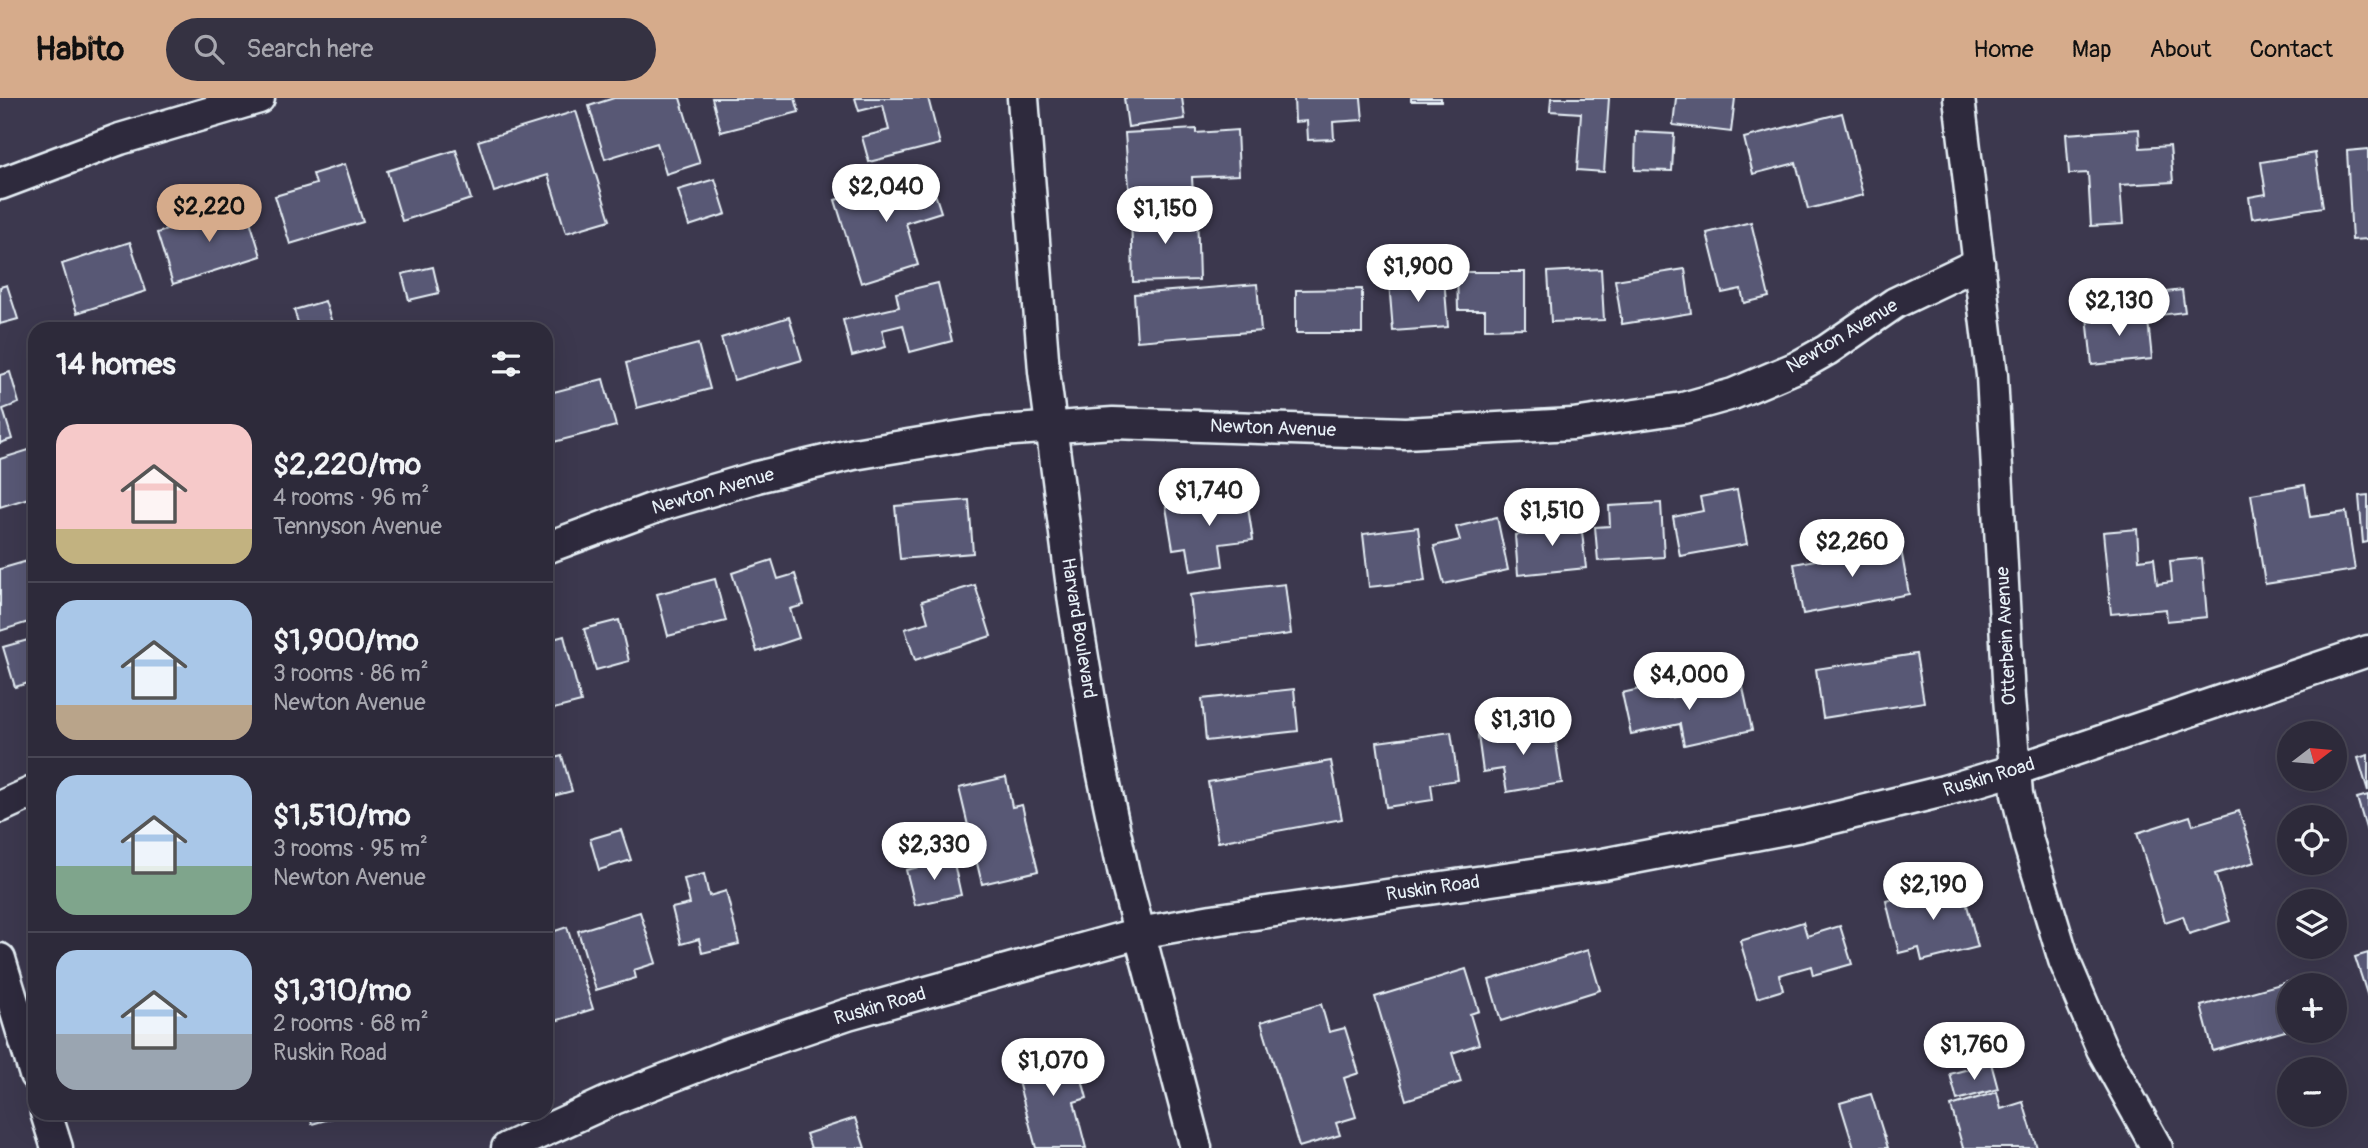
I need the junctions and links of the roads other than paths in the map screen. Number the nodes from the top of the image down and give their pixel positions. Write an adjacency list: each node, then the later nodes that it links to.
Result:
1 (259, 98): 4 (street)
2 (1023, 98): 6 (street, Harvard Boulevard)
3 (1959, 98): 5 (street, Otterbein Avenue)
4 (0, 184)
5 (1979, 263): 6 (street, Newton Avenue); 9 (street, Otterbein Avenue)
6 (1052, 429): 7 (street, Newton Avenue); 12 (street, Harvard Boulevard)
7 (553, 545)
8 (2368, 651): 9 (street, Ruskin Road)
9 (2015, 770): 12 (street, Ruskin Road); 19 (street, Otterbein Avenue)
10 (28, 794): 11 (street)
11 (0, 807)
12 (1139, 933): 17 (street, Ruskin Road); 18 (street, Harvard Boulevard)
13 (0, 960): 14 (street)
14 (28, 1052)
15 (49, 1120): 16 (street)
16 (57, 1148)
17 (506, 1148)
18 (1196, 1148)
19 (2157, 1148)

